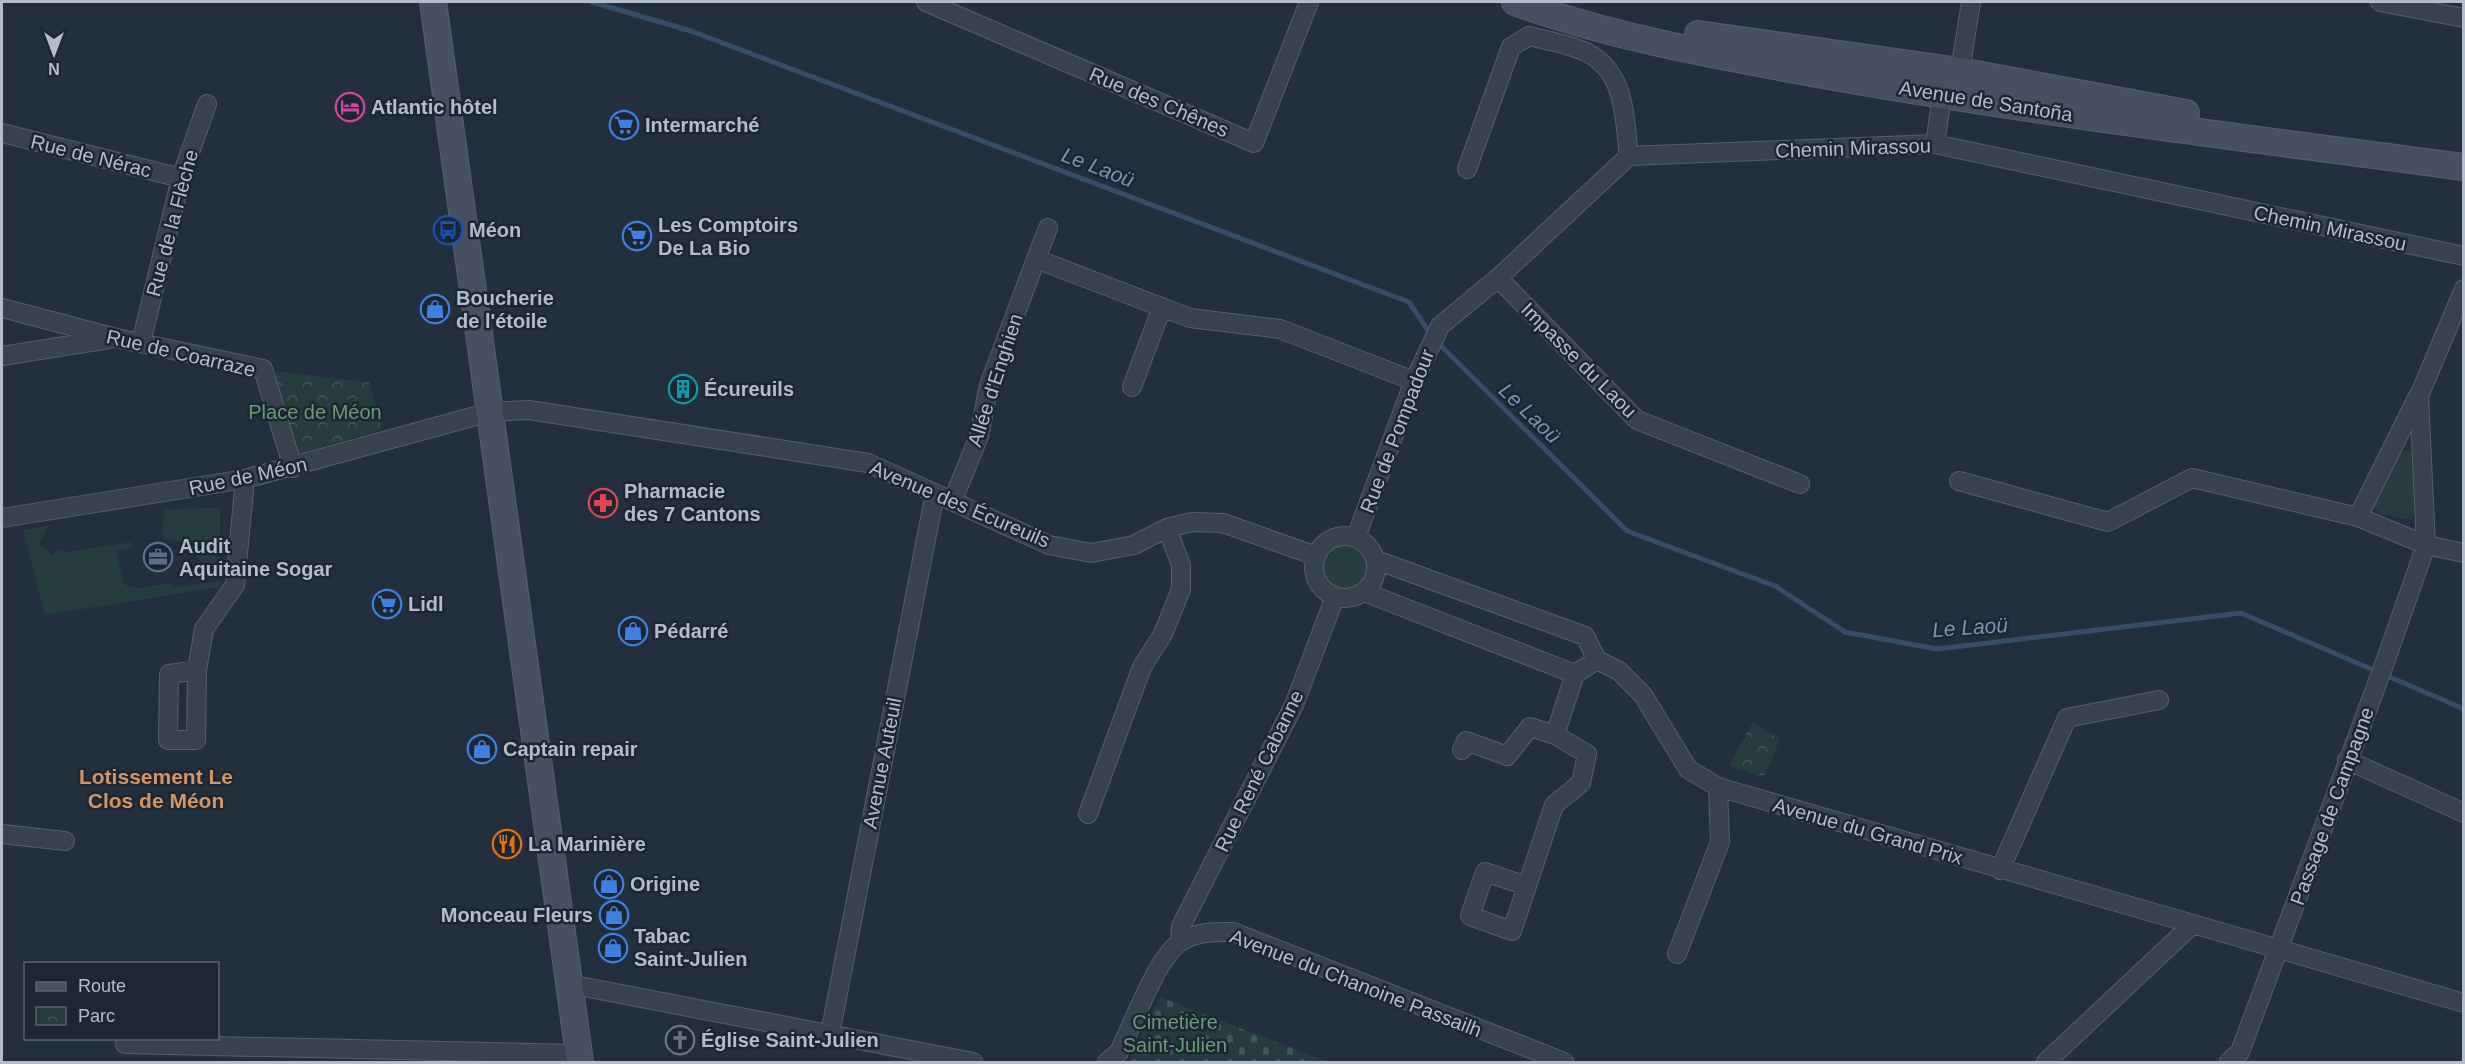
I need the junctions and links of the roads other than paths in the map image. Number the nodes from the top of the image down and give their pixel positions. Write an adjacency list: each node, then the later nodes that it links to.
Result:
1 (433, 2): 32 (main road)
2 (926, 2): 3 (street, Rue des Chênes)
3 (1309, 2)
4 (1515, 2): 10 (main road, Avenue de Santoña)
5 (1561, 2): 9 (main road, Avenue de Santoña)
6 (1971, 2): 9 (street)
7 (2380, 2): 8 (street)
8 (2463, 18)
9 (1960, 71): 11 (main road, Avenue de Santoña)
10 (1942, 96): 11 (main road); 14 (street); 16 (main road, Avenue de Santoña)
11 (2133, 103): 16 (main road, Avenue de Santoña)
12 (207, 104): 18 (street, Rue de la Flèche)
13 (2, 134): 18 (street, Rue de Nérac)
14 (1935, 144): 15 (street, Chemin Mirassou); 20 (street, Chemin Mirassou)
15 (1629, 156): 17 (street); 22 (street)
16 (2463, 166)
17 (1467, 169)
18 (181, 178): 27 (street, Rue de la Flèche)
19 (1048, 228): 21 (street, Allée d'Enghien)
20 (2463, 256)
21 (1036, 259): 24 (street); 38 (street, Allée d'Enghien)
22 (1498, 278): 29 (street, Rue de Pompadour); 36 (street, Impasse du Laou)
23 (2463, 289): 31 (street)
24 (1162, 307): 29 (street); 30 (street)
25 (2, 308): 26 (street, Rue de Coarraze)
26 (116, 338): 27 (street, Rue de Coarraze); 28 (street)
27 (141, 343): 33 (street, Rue de Coarraze)
28 (2, 356)
29 (1414, 381): 42 (street, Rue de Pompadour)
30 (1132, 387)
31 (2419, 396): 39 (street); 43 (street)
32 (490, 412): 33 (street, Rue de Méon); 37 (street, Avenue des Écureuils); 67 (main road)
33 (293, 468): 34 (street, Rue de Méon)
34 (245, 479): 40 (street, Rue de Méon); 50 (street)
35 (1959, 481): 39 (street)
36 (1800, 484)
37 (936, 493): 38 (street, Avenue des Écureuils); 69 (street, Avenue Auteuil)
38 (952, 500): 41 (street, Avenue des Écureuils)
39 (2358, 517): 43 (street)
40 (2, 518)
41 (1167, 528): 45 (street, Avenue des Écureuils); 57 (street)
42 (1356, 537): 45 (street); 46 (street)
43 (2426, 544): 44 (street); 55 (street, Passage de Campagne)
44 (2463, 553)
45 (1316, 556): 48 (street)
46 (1376, 560): 47 (street); 49 (street)
47 (1364, 592): 48 (street); 51 (street)
48 (1335, 597): 64 (street, Rue René Cabanne)
49 (1597, 660): 51 (street); 56 (street, Avenue du Grand Prix)
50 (197, 670)
51 (1575, 674): 53 (street)
52 (2159, 700): 61 (street)
53 (1555, 735): 54 (street); 62 (street)
54 (1462, 750)
55 (2347, 760): 58 (street); 65 (street, Passage de Campagne)
56 (1718, 787): 61 (street, Avenue du Grand Prix); 66 (street)
57 (1088, 813)
58 (2463, 813)
59 (2, 834): 60 (street)
60 (65, 841)
61 (2000, 870): 63 (street, Avenue du Grand Prix)
62 (1527, 886)
63 (2193, 924): 65 (street, Avenue du Grand Prix); 76 (street)
64 (1180, 942): 74 (street); 75 (street, Avenue du Chanoine Passailh)
65 (2280, 949): 68 (street, Avenue du Grand Prix); 77 (street, Passage de Campagne)
66 (1677, 954)
67 (569, 984): 69 (street); 72 (main road)
68 (2463, 1003)
69 (830, 1034): 73 (street)
70 (125, 1044): 71 (street)
71 (410, 1056): 72 (street)
72 (579, 1058)
73 (973, 1062)
74 (1107, 1062)
75 (1564, 1062)
76 (2046, 1062)
77 (2229, 1062)

